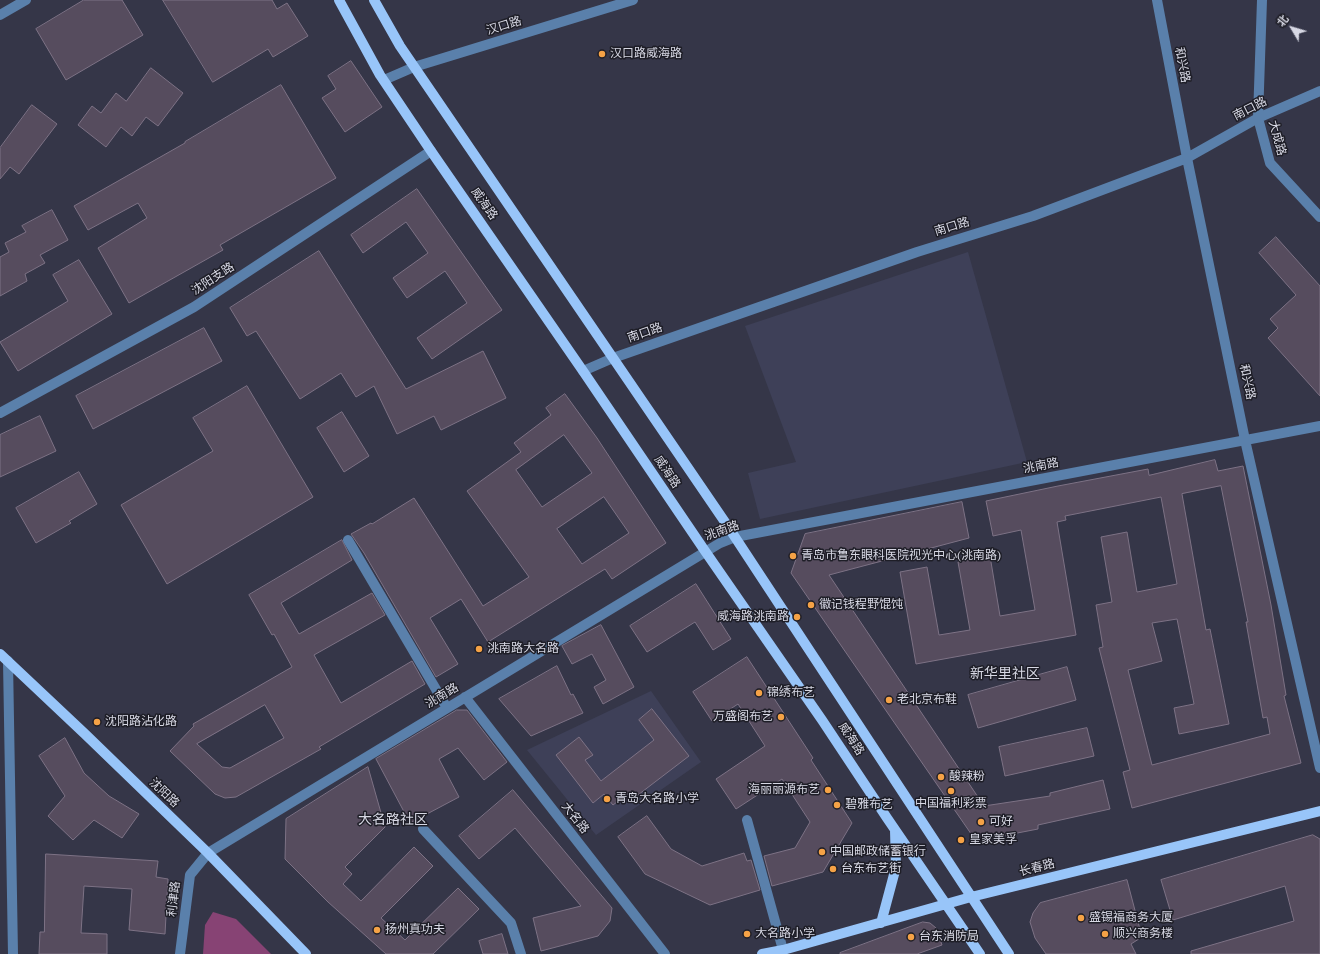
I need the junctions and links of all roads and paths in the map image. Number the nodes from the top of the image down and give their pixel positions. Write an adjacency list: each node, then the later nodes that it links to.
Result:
1 (26, 0): 7 (street)
2 (339, 0): 9 (main road, 威海路)
3 (374, 0): 8 (main road, 威海路)
4 (633, 0): 8 (street, 汉口路)
5 (1157, 0): 13 (street, 和兴路)
6 (1262, 0): 11 (street, 大成路)
7 (0, 15)
8 (414, 68): 9 (street, 汉口路); 15 (main road, 威海路)
9 (384, 80): 12 (main road, 威海路)
10 (1320, 91): 11 (street, 南口路)
11 (1258, 118): 13 (street, 南口路); 14 (street, 大成路)
12 (431, 151): 16 (main road, 威海路); 17 (street, 沈阳支路)
13 (1187, 158): 15 (street, 南口路); 19 (street, 和兴路)
14 (1320, 217)
15 (613, 358): 16 (street, 南口路); 20 (main road, 威海路)
16 (583, 371): 22 (main road, 威海路)
17 (0, 413)
18 (1320, 426): 19 (street, 洮南路)
19 (1245, 440): 20 (street, 洮南路); 26 (street, 和兴路)
20 (735, 537): 22 (street, 洮南路); 32 (main road, 威海路)
21 (348, 540): 25 (street)
22 (705, 551): 24 (street, 洮南路); 30 (main road, 威海路)
23 (4, 658): 31 (main road, 沈阳路); 36 (street)
24 (465, 697): 25 (street, 洮南路); 40 (street, 大名路)
25 (447, 708): 31 (street, 洮南路)
26 (1320, 768)
27 (1320, 811): 32 (main road, 长春路)
28 (748, 820): 35 (street)
29 (423, 829): 39 (street)
30 (895, 830): 33 (main road, 威海路); 34 (main road)
31 (208, 853): 37 (street, 利津路); 38 (main road, 沈阳路)
32 (971, 897): 33 (main road, 长春路); 43 (main road, 威海路)
33 (946, 904): 34 (main road, 长春路); 42 (main road, 威海路)
34 (881, 923): 35 (main road, 长春路)
35 (783, 950): 41 (main road, 长春路)
36 (13, 954)
37 (180, 954)
38 (306, 954)
39 (521, 954)
40 (664, 954)
41 (762, 954)
42 (980, 954)
43 (1009, 954)

